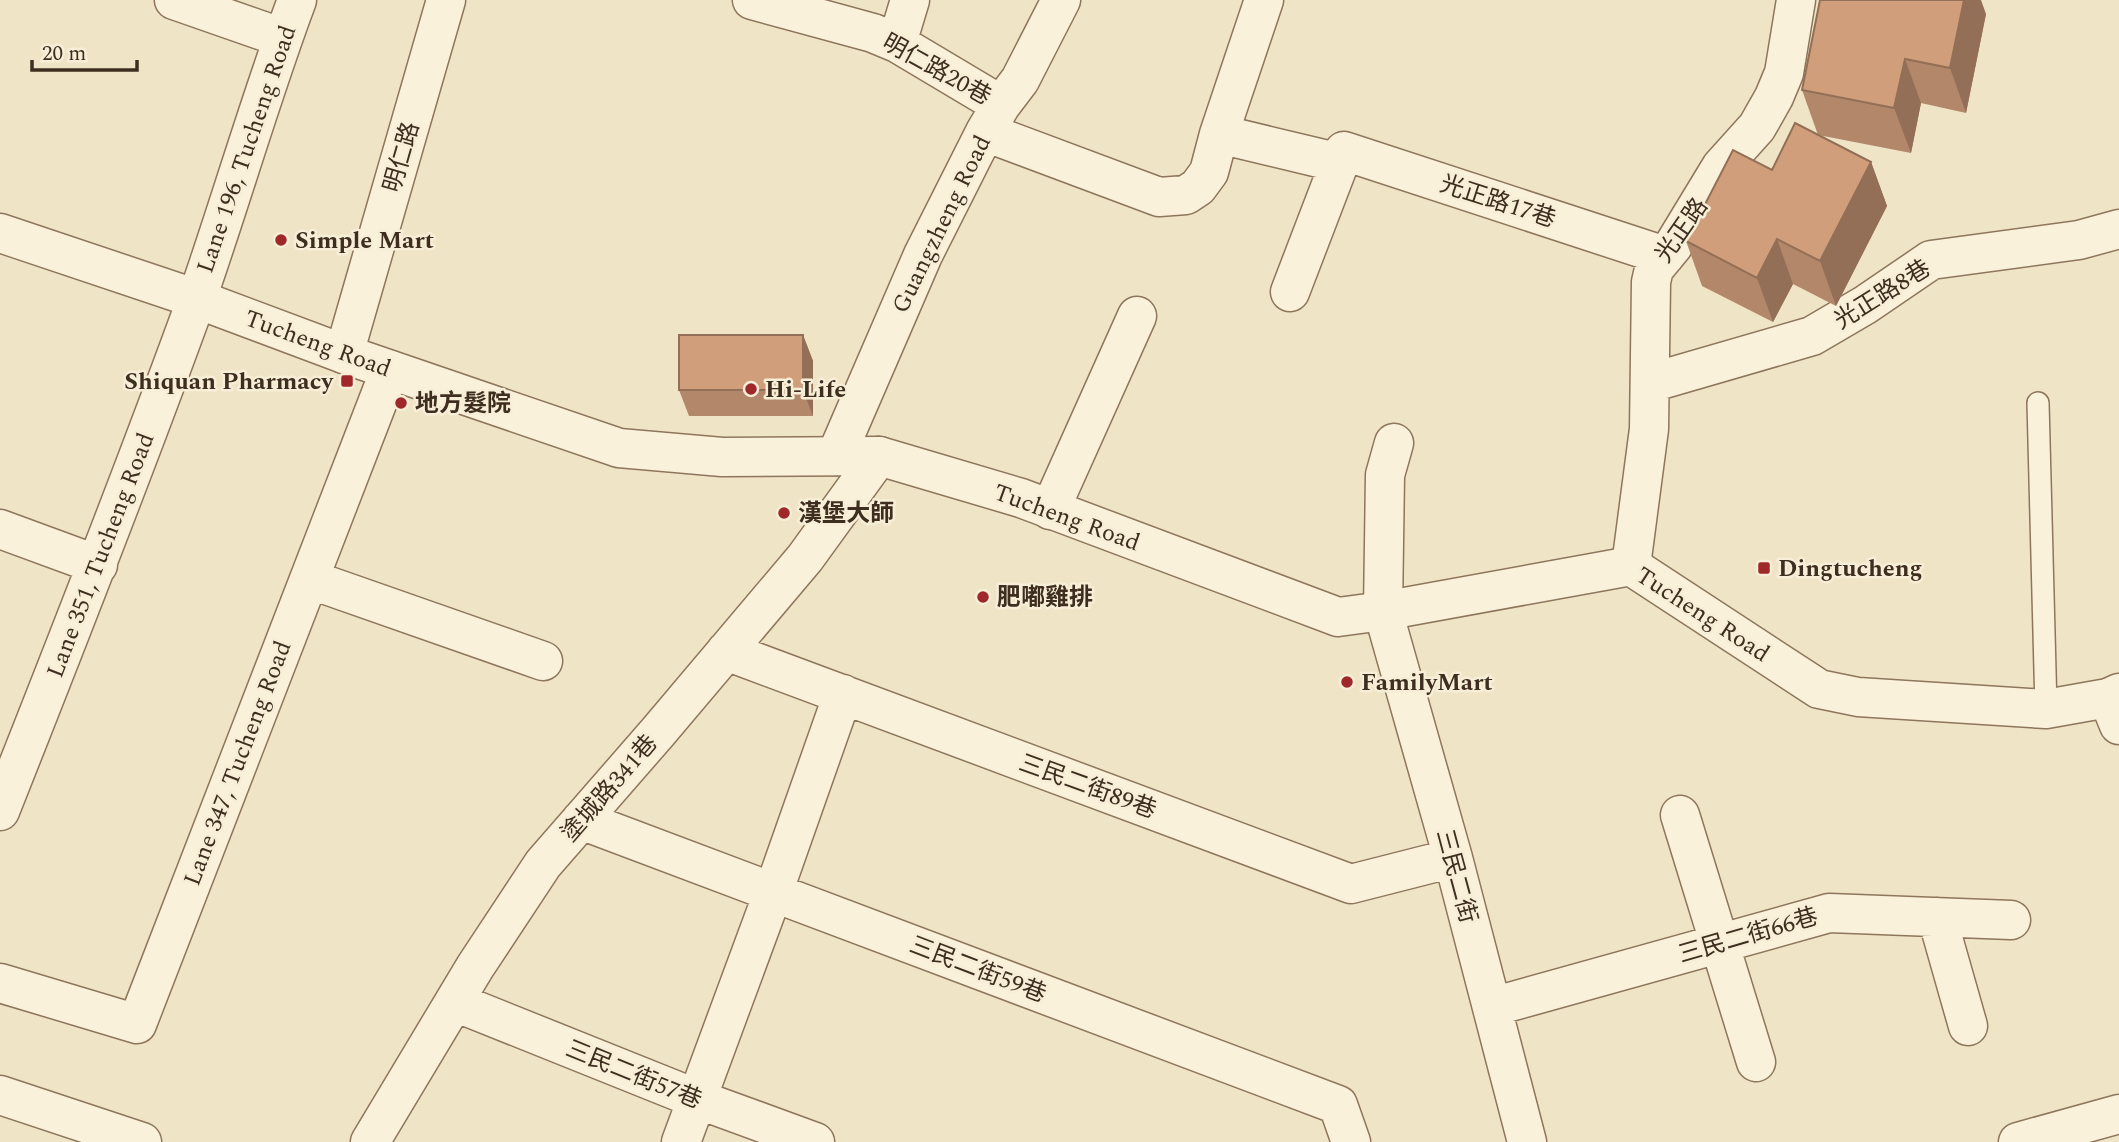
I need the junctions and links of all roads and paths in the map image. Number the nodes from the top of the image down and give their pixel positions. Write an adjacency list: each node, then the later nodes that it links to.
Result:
1 (174, 0): 9 (street)
2 (297, 0): 9 (street, Lane 196, Tucheng Road)
3 (446, 0): 20 (street, 明仁路)
4 (752, 0): 10 (street, 明仁路20巷)
5 (910, 0): 10 (street)
6 (1061, 0): 11 (street, Guangzheng Road)
7 (1264, 0): 12 (street)
8 (1796, 0): 16 (street, 光正路)
9 (283, 38): 18 (street, Lane 196, Tucheng Road)
10 (897, 43): 11 (street, 明仁路20巷)
11 (993, 119): 12 (street); 24 (street, Guangzheng Road)
12 (1219, 134): 13 (street, 光正路17巷)
13 (1340, 163): 16 (street, 光正路17巷); 17 (street)
14 (2119, 229): 22 (street, 光正路8巷)
15 (0, 233): 18 (street, Tucheng Road)
16 (1665, 256): 22 (street, 光正路)
17 (1290, 292)
18 (197, 299): 20 (street, Tucheng Road); 29 (street, Lane 351, Tucheng Road)
19 (1137, 316): 27 (street)
20 (344, 354): 21 (street, Tucheng Road)
21 (390, 370): 24 (street, Tucheng Road); 31 (street, Lane 347, Tucheng Road)
22 (1650, 383): 30 (street, 光正路)
23 (2038, 403): 37 (lane)
24 (836, 456): 25 (street, Tucheng Road)
25 (879, 456): 27 (street, Tucheng Road); 33 (street, 塗城路341巷)
26 (1380, 458): 32 (street, 三民二街)
27 (1050, 510): 32 (street, Tucheng Road)
28 (0, 528): 29 (street)
29 (98, 565): 38 (street, Lane 351, Tucheng Road)
30 (1631, 566): 32 (street, Tucheng Road); 37 (street, Tucheng Road)
31 (309, 579): 34 (street); 46 (street, Lane 347, Tucheng Road)
32 (1382, 611): 41 (street, 三民二街)
33 (726, 651): 35 (street, 三民二街89巷); 40 (street, 塗城路341巷)
34 (543, 661)
35 (843, 694): 41 (street, 三民二街89巷); 42 (street)
36 (2116, 705): 37 (street, Tucheng Road)
37 (2046, 709)
38 (0, 811)
39 (1680, 815): 45 (street)
40 (581, 820): 42 (street, 三民二街59巷); 47 (street, 塗城路341巷)
41 (1453, 858): 48 (street, 三民二街)
42 (773, 893): 52 (street); 58 (street, 三民二街59巷)
43 (1937, 917): 44 (street, 三民二街66巷); 45 (street, 三民二街66巷); 49 (street)
44 (2011, 920)
45 (1718, 944): 48 (street, 三民二街66巷); 50 (street)
46 (0, 983)
47 (455, 1002): 52 (street, 三民二街57巷); 55 (street, 塗城路341巷)
48 (1492, 1007): 59 (street, 三民二街)
49 (1968, 1026)
50 (1756, 1062)
51 (0, 1095): 54 (street)
52 (697, 1099): 56 (street); 57 (street, 三民二街57巷)
53 (2119, 1114): 60 (street)
54 (142, 1142)
55 (370, 1142)
56 (681, 1142)
57 (815, 1142)
58 (1351, 1142)
59 (1527, 1142)
60 (2018, 1142)

